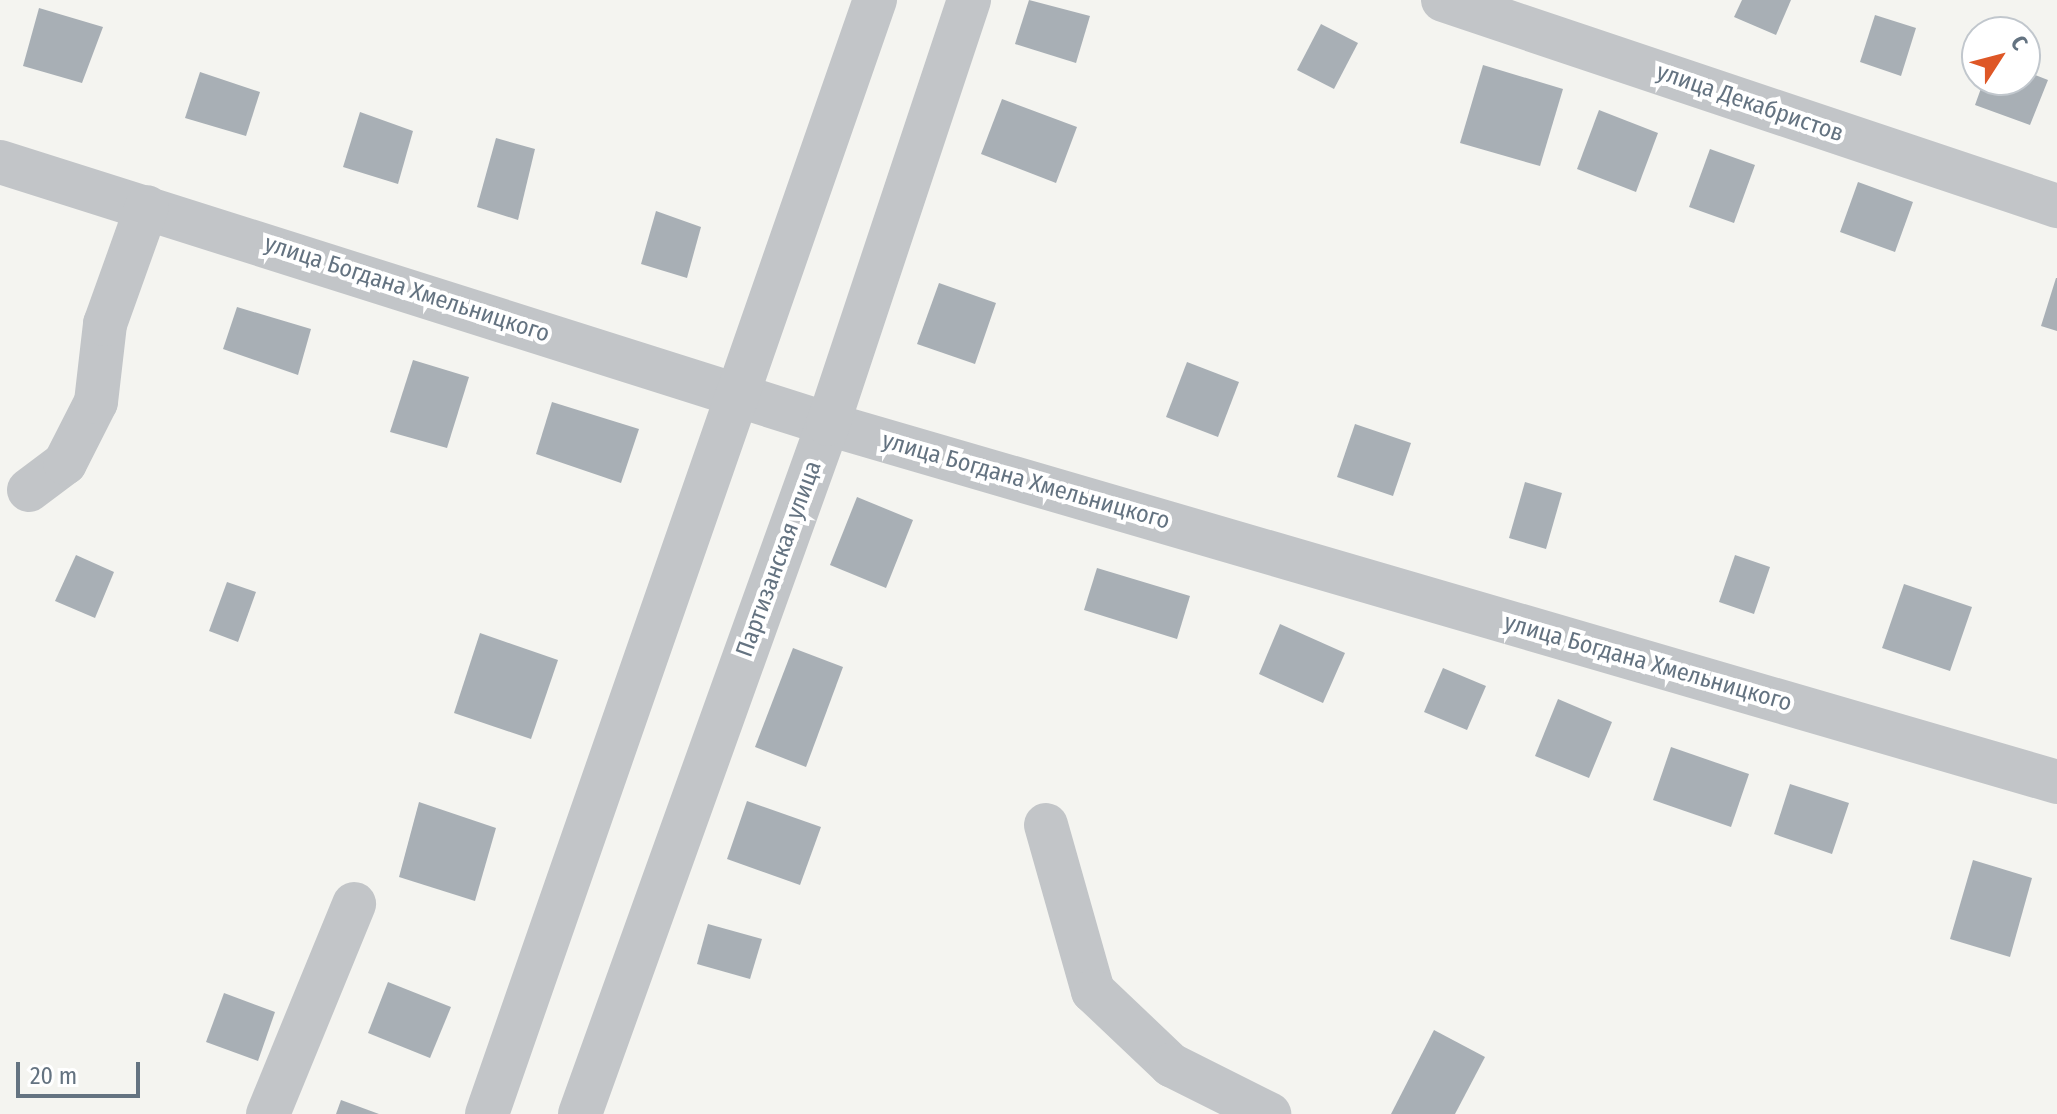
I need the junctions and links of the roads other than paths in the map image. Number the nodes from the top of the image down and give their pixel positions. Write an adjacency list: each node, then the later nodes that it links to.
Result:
1 (875, 0): 7 (street)
2 (969, 0): 8 (street, Партизанская улица)
3 (1443, 0): 5 (street, улица Декабристов)
4 (0, 162): 6 (street, улица Богдана Хмельницкого)
5 (2057, 206)
6 (147, 207): 7 (street, улица Богдана Хмельницкого); 9 (street)
7 (741, 396): 8 (street, улица Богдана Хмельницкого); 14 (street)
8 (828, 424): 10 (street, улица Богдана Хмельницкого); 15 (street, Партизанская улица)
9 (29, 490)
10 (2057, 782)
11 (1046, 825): 16 (street)
12 (354, 904): 13 (street)
13 (268, 1114)
14 (487, 1114)
15 (580, 1114)
16 (1269, 1114)

